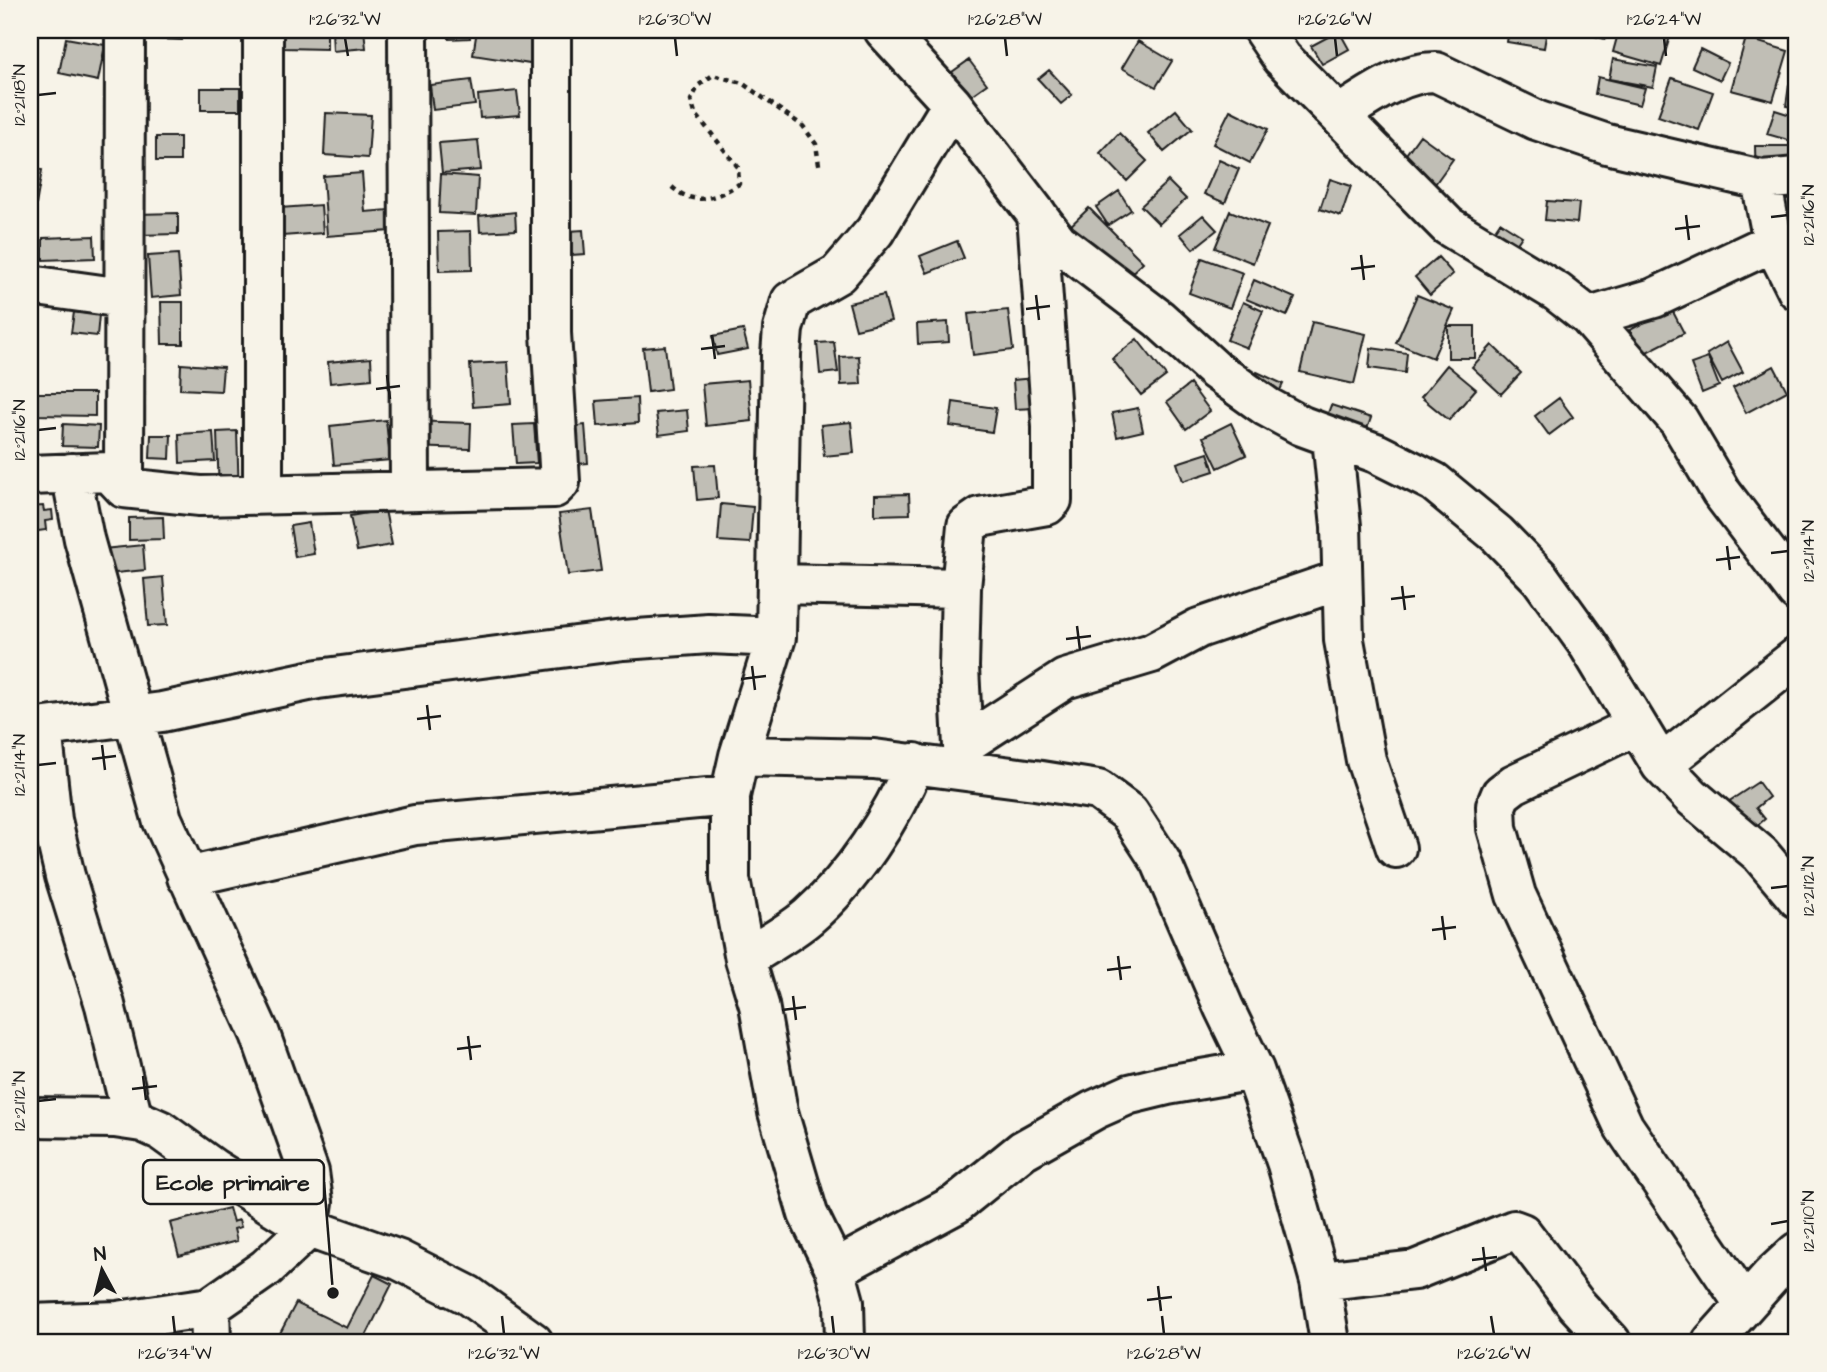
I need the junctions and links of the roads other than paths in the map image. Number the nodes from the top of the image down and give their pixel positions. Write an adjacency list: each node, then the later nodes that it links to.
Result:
1 (125, 30): 14 (street)
2 (263, 30): 21 (street)
3 (408, 30): 20 (street)
4 (551, 30): 20 (street)
5 (884, 30): 7 (street)
6 (1263, 30): 8 (street)
7 (952, 104): 10 (street); 23 (street)
8 (1339, 115): 9 (street); 15 (street)
9 (1779, 178): 11 (street)
10 (1037, 214): 16 (street); 24 (street)
11 (1773, 242): 13 (street); 15 (street)
12 (30, 285): 14 (street)
13 (1797, 290)
14 (123, 298): 19 (street)
15 (1589, 317): 25 (street)
16 (1332, 438): 22 (street); 29 (street)
17 (71, 473): 18 (street); 19 (street); 28 (street)
18 (30, 475)
19 (124, 488): 21 (street)
20 (410, 489): 21 (street)
21 (263, 495)
22 (1340, 580): 32 (street); 36 (street)
23 (778, 583): 24 (street); 26 (street)
24 (961, 588): 32 (street)
25 (1797, 592)
26 (776, 637): 28 (street); 31 (street)
27 (1797, 657): 34 (street)
28 (135, 715): 30 (street); 37 (street)
29 (1635, 726): 34 (street); 47 (street)
30 (36, 728): 42 (street)
31 (739, 756): 33 (street); 35 (street)
32 (964, 759): 33 (street); 40 (street)
33 (915, 763): 39 (street)
34 (1661, 765): 38 (street)
35 (730, 796): 37 (street); 39 (street)
36 (1396, 848)
37 (187, 877): 43 (street)
38 (1797, 898)
39 (745, 959): 45 (street)
40 (1254, 1070): 45 (street); 46 (street)
41 (30, 1117): 42 (street)
42 (134, 1120): 43 (street)
43 (309, 1228): 49 (street); 51 (street)
44 (1797, 1252): 47 (street)
45 (835, 1269): 52 (street)
46 (1320, 1281): 53 (street); 54 (street)
47 (1745, 1304): 55 (street)
48 (30, 1324): 50 (street)
49 (211, 1325): 50 (street)
50 (118, 1331)
51 (511, 1335)
52 (845, 1342)
53 (1330, 1342)
54 (1611, 1342)
55 (1712, 1342)

